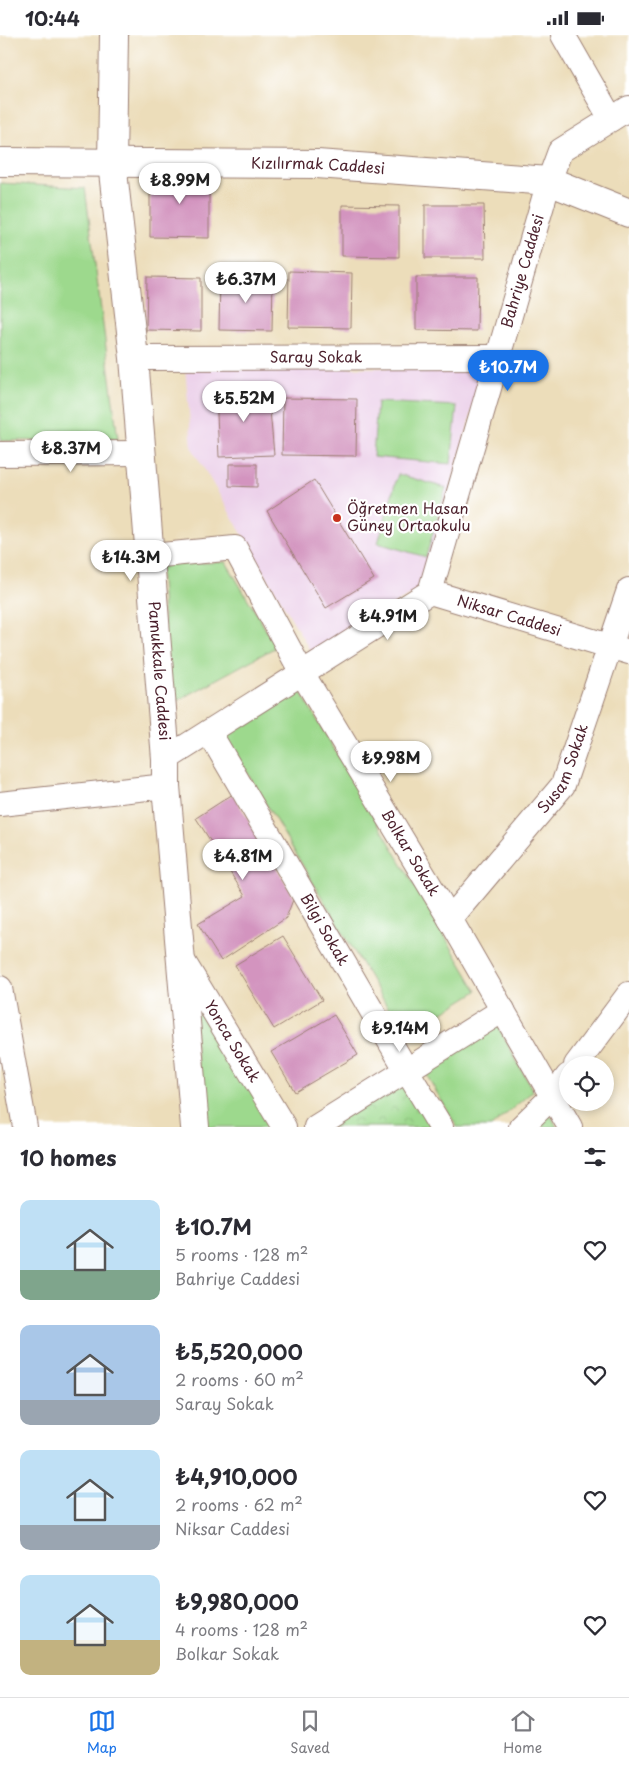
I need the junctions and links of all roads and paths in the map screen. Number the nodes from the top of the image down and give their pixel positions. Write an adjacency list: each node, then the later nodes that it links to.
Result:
1 (114, 35): 5 (street, Pamukkale Caddesi)
2 (563, 35): 3 (street)
3 (620, 113): 6 (street, Bahriye Caddesi)
4 (0, 162): 5 (street, Kızılırmak Caddesi)
5 (112, 163): 6 (street, Kızılırmak Caddesi); 9 (street, Pamukkale Caddesi)
6 (549, 181): 7 (street, Kızılırmak Caddesi); 8 (street, Bahriye Caddesi)
7 (629, 213)
8 (498, 357): 9 (street, Saray Sokak); 14 (street, Bahriye Caddesi)
9 (134, 358): 10 (street, Pamukkale Caddesi)
10 (141, 453): 11 (street); 12 (street, Pamukkale Caddesi)
11 (0, 454)
12 (150, 556): 16 (street, Bolkar Sokak); 18 (street, Pamukkale Caddesi)
13 (629, 590): 15 (street, Susam Sokak)
14 (430, 592): 15 (street, Niksar Caddesi); 16 (street)
15 (619, 649): 21 (street, Susam Sokak)
16 (302, 673): 17 (street); 21 (street, Bolkar Sokak)
17 (209, 732): 18 (street); 27 (street, Bilgi Sokak)
18 (166, 759): 19 (street, Pamukkale Caddesi)
19 (166, 787): 20 (street); 22 (street, Pamukkale Caddesi)
20 (0, 804)
21 (450, 919): 25 (street, Bolkar Sokak)
22 (180, 956): 31 (street, Pamukkale Caddesi); 32 (street, Yonca Sokak)
23 (0, 988): 30 (street)
24 (629, 993): 26 (street)
25 (503, 1009): 27 (street); 29 (street, Bolkar Sokak)
26 (583, 1056)
27 (406, 1071): 33 (street); 34 (street, Bilgi Sokak)
28 (559, 1088): 29 (street)
29 (553, 1096): 35 (street); 36 (street, Bolkar Sokak)
30 (25, 1127)
31 (195, 1127)
32 (284, 1127)
33 (316, 1127)
34 (441, 1127)
35 (521, 1127)
36 (570, 1127)

